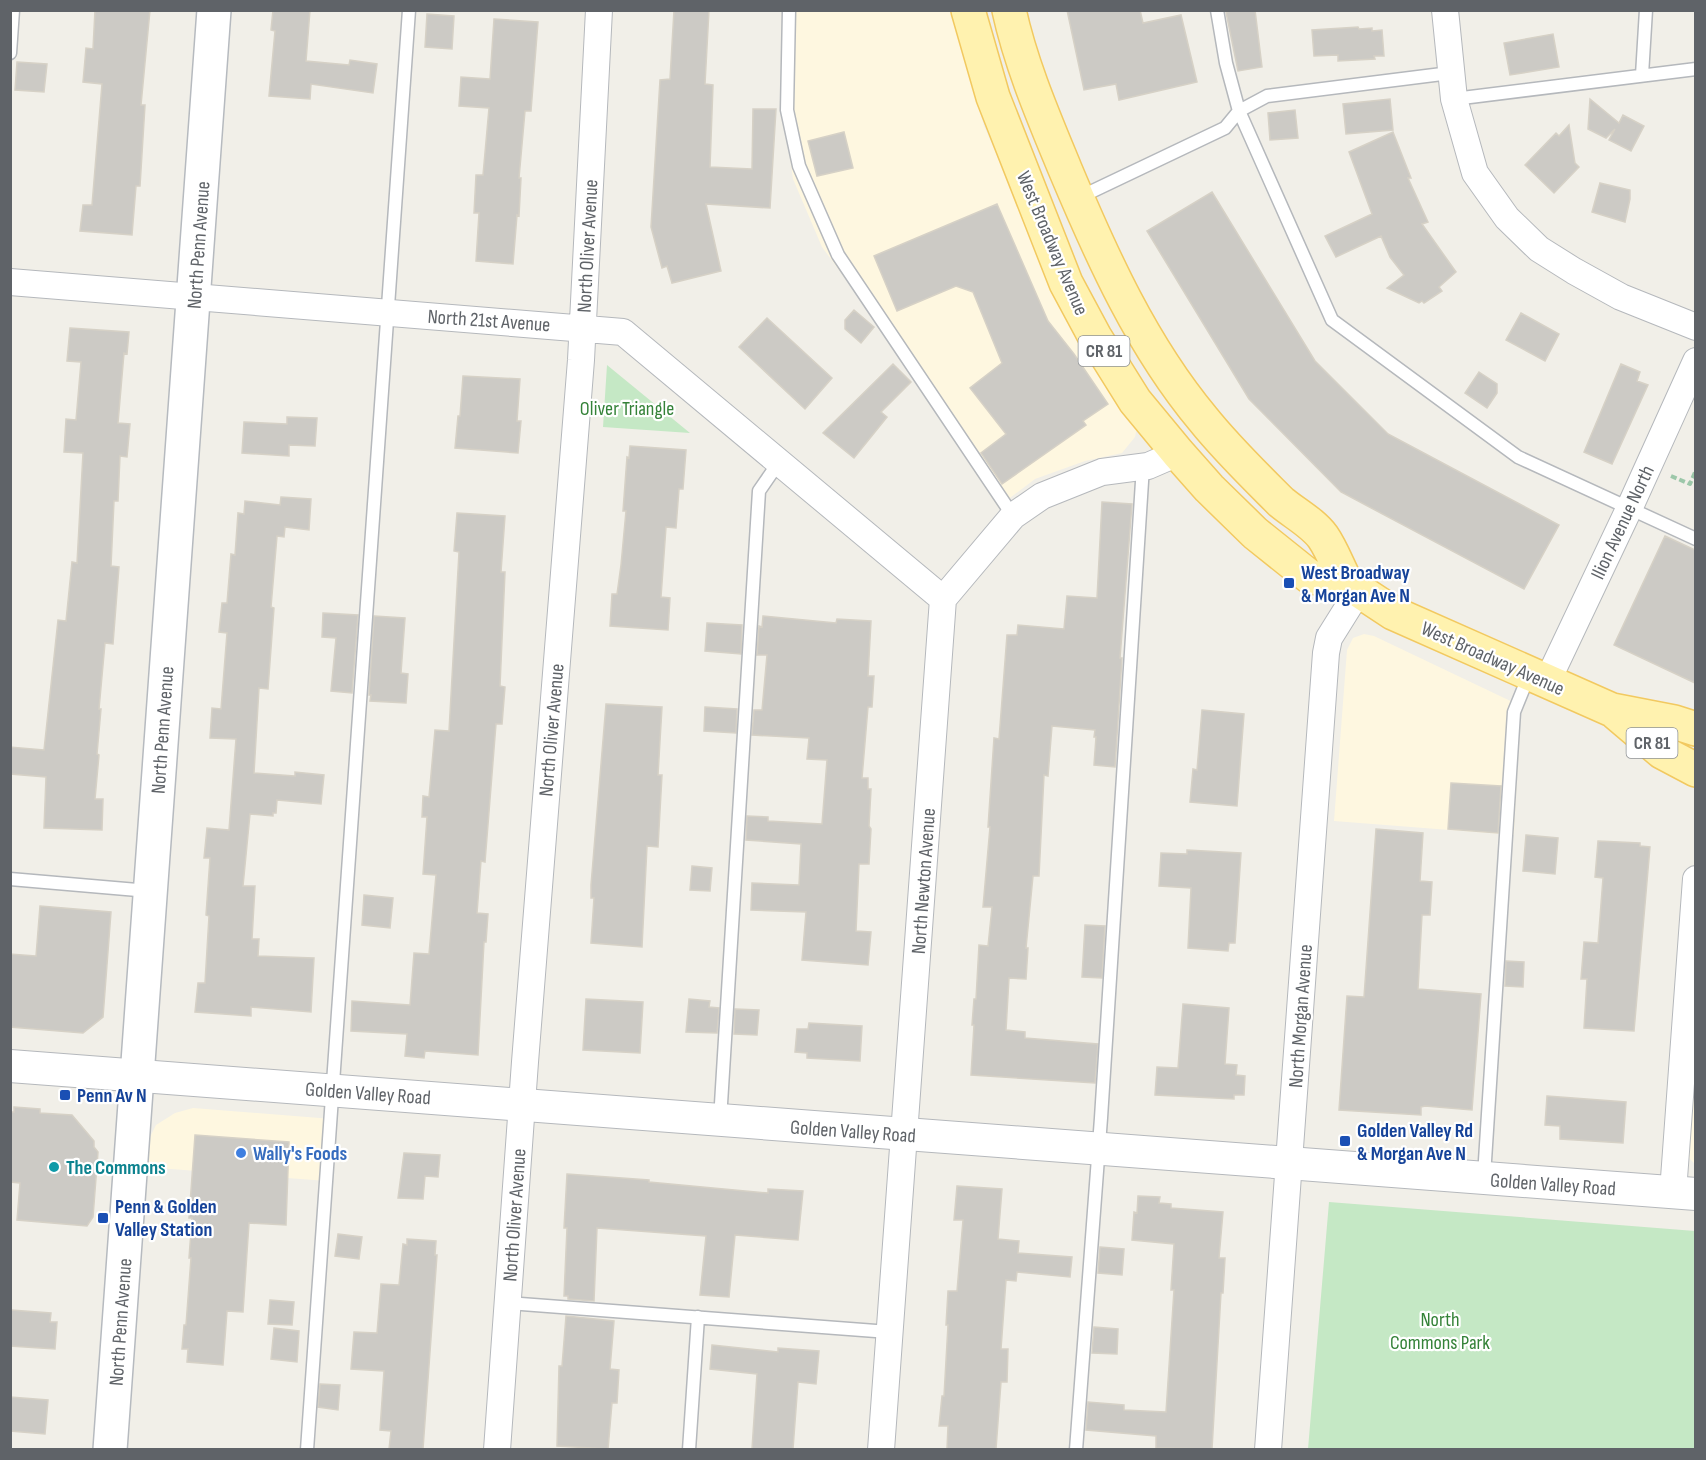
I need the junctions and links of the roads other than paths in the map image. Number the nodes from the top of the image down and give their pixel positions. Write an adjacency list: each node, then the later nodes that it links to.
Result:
1 (14, 10): 10 (lane)
2 (214, 10): 18 (main road, North Penn Avenue)
3 (409, 10): 19 (lane)
4 (599, 10): 20 (street, North Oliver Avenue)
5 (789, 10): 27 (lane)
6 (1218, 10): 15 (lane)
7 (1445, 10): 12 (street)
8 (1646, 10): 13 (lane)
9 (991, 22): 16 (main road, West Broadway Avenue / CR 81); 23 (main road, West Broadway Avenue / CR 81)
10 (10, 53)
11 (1695, 69): 13 (lane)
12 (1450, 73): 14 (street); 15 (lane)
13 (1642, 75): 14 (lane)
14 (1454, 99): 21 (street)
15 (1239, 111): 16 (lane); 26 (lane)
16 (1077, 198): 29 (main road, West Broadway Avenue / CR 81)
17 (10, 282): 18 (street, North 21st Avenue)
18 (194, 297): 19 (street, North 21st Avenue); 37 (main road, North Penn Avenue)
19 (388, 312): 20 (street, North 21st Avenue); 40 (lane)
20 (583, 327): 24 (street, North 21st Avenue); 41 (street, North Oliver Avenue)
21 (1695, 327)
22 (1695, 361): 26 (street, Ilion Avenue North)
23 (1178, 453): 25 (street); 29 (main road, West Broadway Avenue / CR 81)
24 (779, 462): 30 (street, North 21st Avenue); 42 (lane)
25 (1143, 466): 27 (street); 44 (lane)
26 (1629, 509): 28 (lane); 31 (street, Ilion Avenue North)
27 (1013, 516): 30 (street)
28 (1695, 539)
29 (1352, 586): 31 (main road, West Broadway Avenue / CR 81); 45 (street, North Morgan Avenue)
30 (943, 599): 43 (street, North Newton Avenue)
31 (1538, 678): 32 (main road, West Broadway Avenue / CR 81); 46 (lane)
32 (1612, 710): 33 (main road, West Broadway Avenue / CR 81); 34 (main road, West Broadway Avenue / CR 81)
33 (1695, 729)
34 (1695, 770)
35 (10, 879): 37 (lane)
36 (1695, 879): 47 (street)
37 (150, 891): 39 (main road, North Penn Avenue)
38 (10, 1066): 39 (street, Golden Valley Road)
39 (136, 1076): 40 (street, Golden Valley Road); 51 (main road, North Penn Avenue)
40 (334, 1091): 41 (street, Golden Valley Road); 52 (lane)
41 (522, 1106): 42 (street, Golden Valley Road); 48 (street, North Oliver Avenue)
42 (720, 1121): 43 (street, Golden Valley Road)
43 (904, 1135): 44 (street, Golden Valley Road); 50 (street, North Newton Avenue)
44 (1099, 1149): 45 (street, Golden Valley Road); 56 (lane)
45 (1288, 1163): 46 (street, Golden Valley Road); 57 (street, North Morgan Avenue)
46 (1484, 1179): 47 (street, Golden Valley Road)
47 (1684, 1193)
48 (507, 1303): 49 (lane); 53 (street, North Oliver Avenue)
49 (698, 1317): 50 (lane); 54 (lane)
50 (889, 1332): 55 (street, North Newton Avenue)
51 (110, 1449)
52 (307, 1449)
53 (497, 1449)
54 (689, 1449)
55 (881, 1449)
56 (1076, 1449)
57 (1268, 1449)

